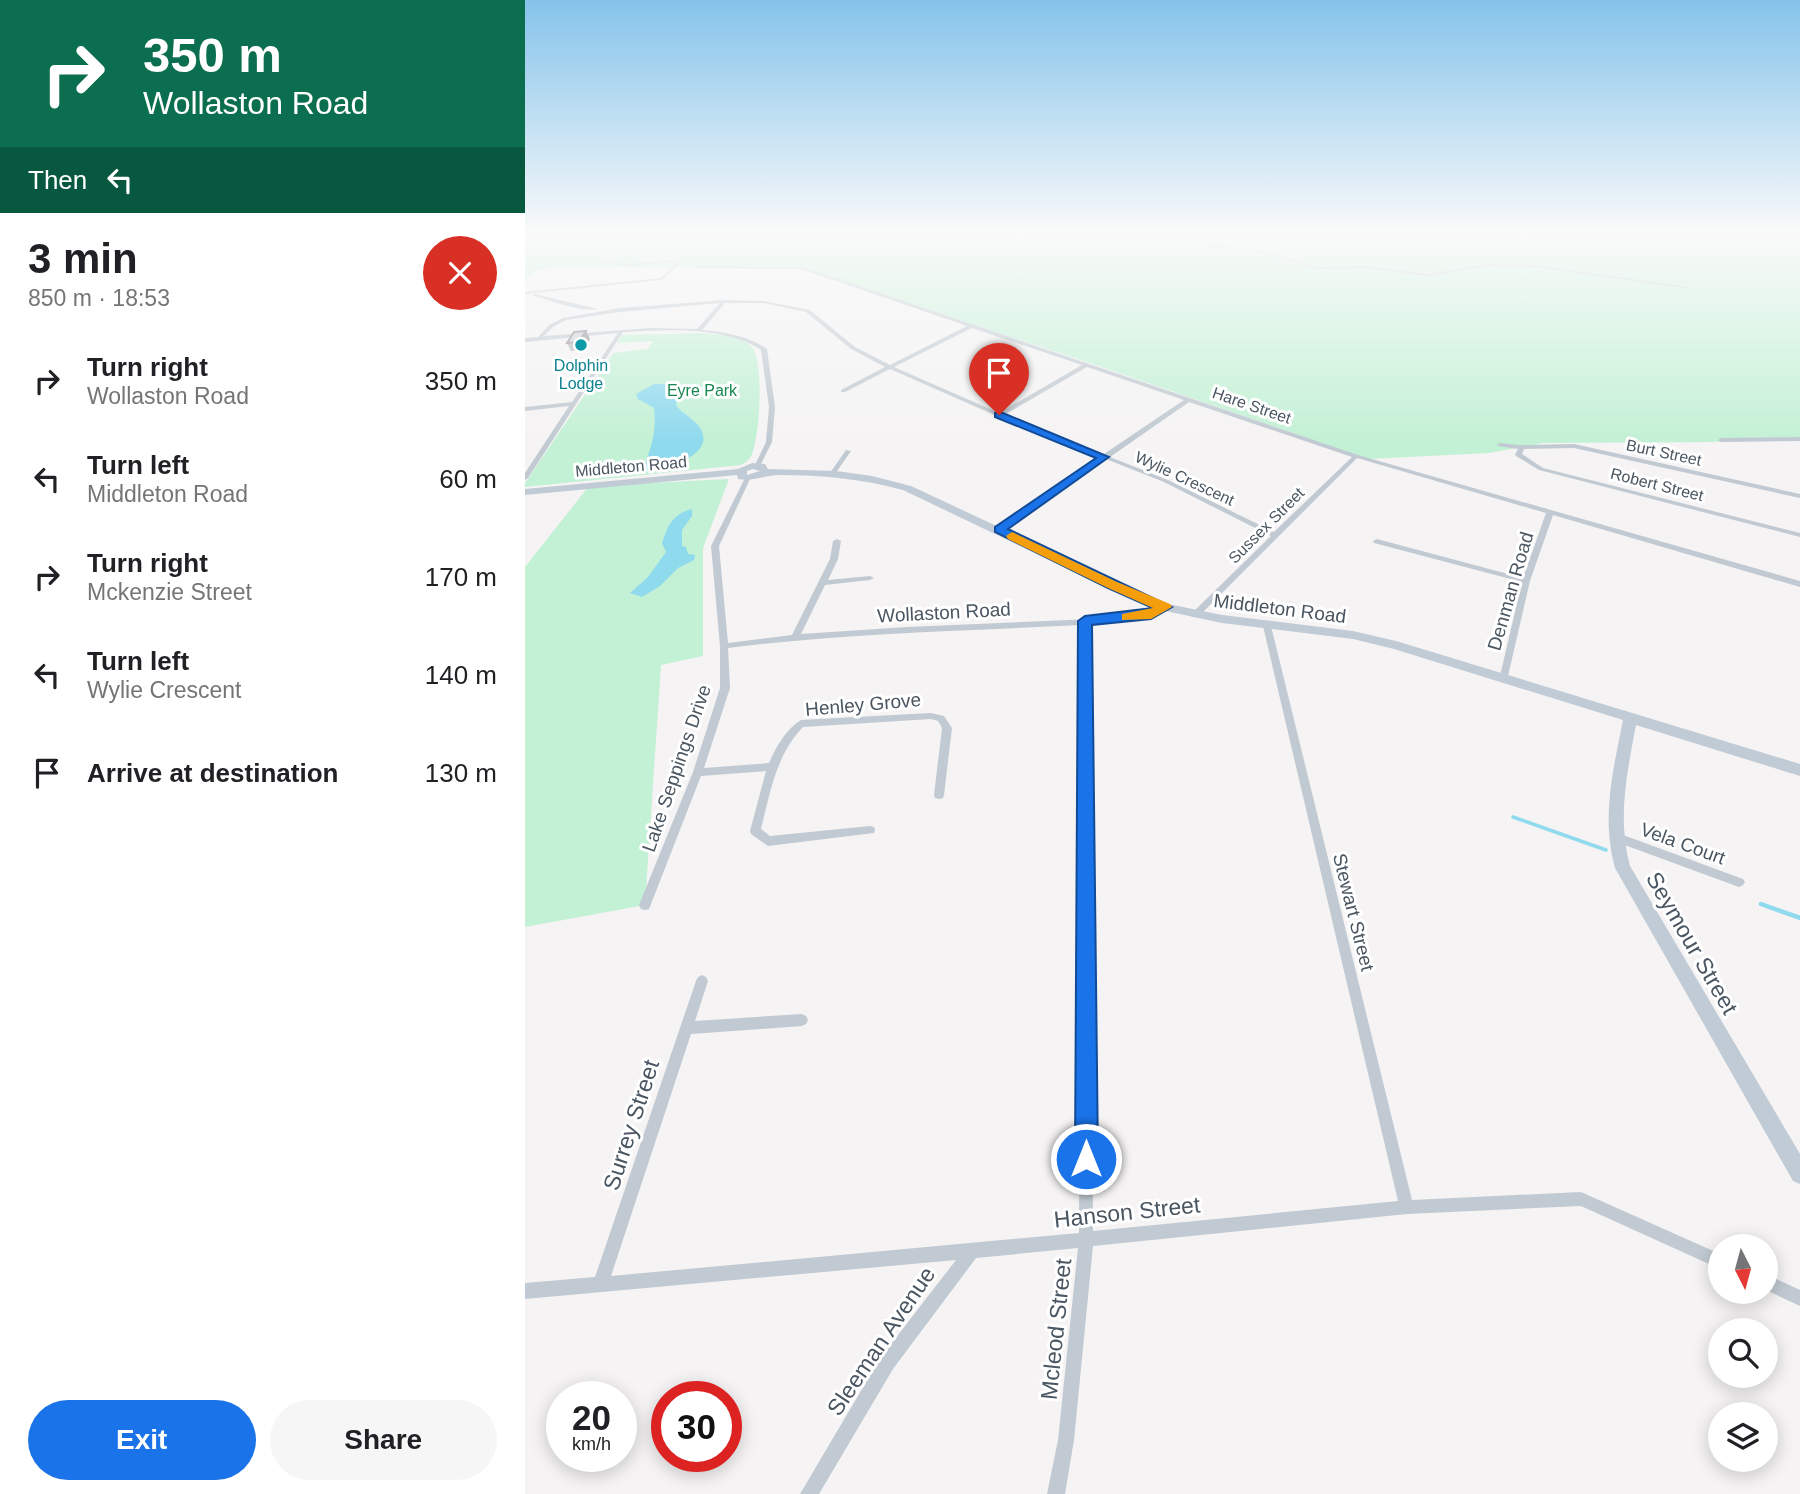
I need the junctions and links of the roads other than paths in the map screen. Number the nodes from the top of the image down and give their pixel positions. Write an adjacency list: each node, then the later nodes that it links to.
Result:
1 (724, 301): 8 (street)
2 (560, 302): 6 (street)
3 (716, 302): 6 (street, Wylie Crescent)
4 (753, 302): 13 (street, Wylie Crescent)
5 (903, 302): 7 (street, Hare Street)
6 (620, 310): 10 (street, Wylie Crescent)
7 (973, 325): 12 (street, Hare Street); 13 (street)
8 (699, 330): 9 (street); 26 (street)
9 (621, 332): 10 (street); 16 (street)
10 (539, 339): 11 (street)
11 (525, 340)
12 (1088, 364): 15 (street, Hare Street); 18 (street)
13 (889, 367): 14 (street); 18 (street, Wylie Crescent)
14 (843, 391)
15 (1189, 399): 24 (street, Hare Street); 25 (street)
16 (575, 404): 17 (street); 29 (street)
17 (525, 409)
18 (999, 415): 25 (street, Wylie Crescent)
19 (1800, 439): 20 (street)
20 (1721, 440)
21 (1500, 445): 22 (street, Burt Street)
22 (1521, 448): 31 (street, Burt Street); 35 (street, Robert Street)
23 (848, 451): 27 (street)
24 (1356, 456): 32 (street, Hare Street); 34 (street, Sussex Street)
25 (1104, 457): 33 (street); 34 (street, Wylie Crescent)
26 (761, 469): 27 (main road, Middleton Road); 28 (main road, Middleton Road)
27 (833, 473): 33 (main road, Middleton Road)
28 (744, 475): 30 (main road, Middleton Road); 47 (street, Lake Seppings Drive)
29 (525, 478)
30 (525, 492)
31 (1800, 496)
32 (1550, 512): 39 (street, Denman Road); 41 (street, Hare Street)
33 (999, 530): 42 (main road, Middleton Road)
34 (1274, 535): 43 (street, Sussex Street)
35 (1800, 535)
36 (837, 541): 40 (street)
37 (1377, 541): 39 (street)
38 (870, 578): 40 (street)
39 (1526, 581): 48 (street, Denman Road)
40 (823, 583): 46 (street)
41 (1800, 584)
42 (1165, 607): 43 (main road, Middleton Road); 44 (street, Wollaston Road)
43 (1195, 614): 45 (main road, Middleton Road)
44 (1085, 621): 46 (street, Wollaston Road); 63 (street, Mcleod Street)
45 (1267, 626): 48 (main road, Middleton Road); 62 (street, Stewart Street)
46 (796, 636): 47 (street, Wollaston Road)
47 (724, 646): 52 (street, Lake Seppings Drive)
48 (1503, 680): 49 (main road, Middleton Road)
49 (1631, 716): 51 (main road, Middleton Road); 55 (main road, Seymour Street)
50 (773, 767): 52 (street); 53 (street, Henley Grove); 54 (street, Henley Grove)
51 (1800, 770)
52 (698, 772): 57 (street, Lake Seppings Drive)
53 (939, 795)
54 (870, 830)
55 (1614, 837): 56 (street, Vela Court); 61 (main road, Seymour Street)
56 (1739, 882)
57 (645, 905)
58 (702, 981): 60 (street, Surrey Street)
59 (803, 1020): 60 (street)
60 (686, 1028): 66 (street, Surrey Street)
61 (1800, 1174)
62 (1407, 1207): 63 (street, Hanson Street); 65 (street, Hanson Street)
63 (1086, 1239): 64 (street, Hanson Street); 71 (street, Mcleod Street)
64 (972, 1251): 66 (street, Hanson Street); 70 (street, Sleeman Avenue)
65 (1708, 1257)
66 (601, 1282): 68 (street, Hanson Street)
67 (1778, 1288): 69 (street)
68 (525, 1291)
69 (1800, 1298)
70 (809, 1494)
71 (1056, 1494)

